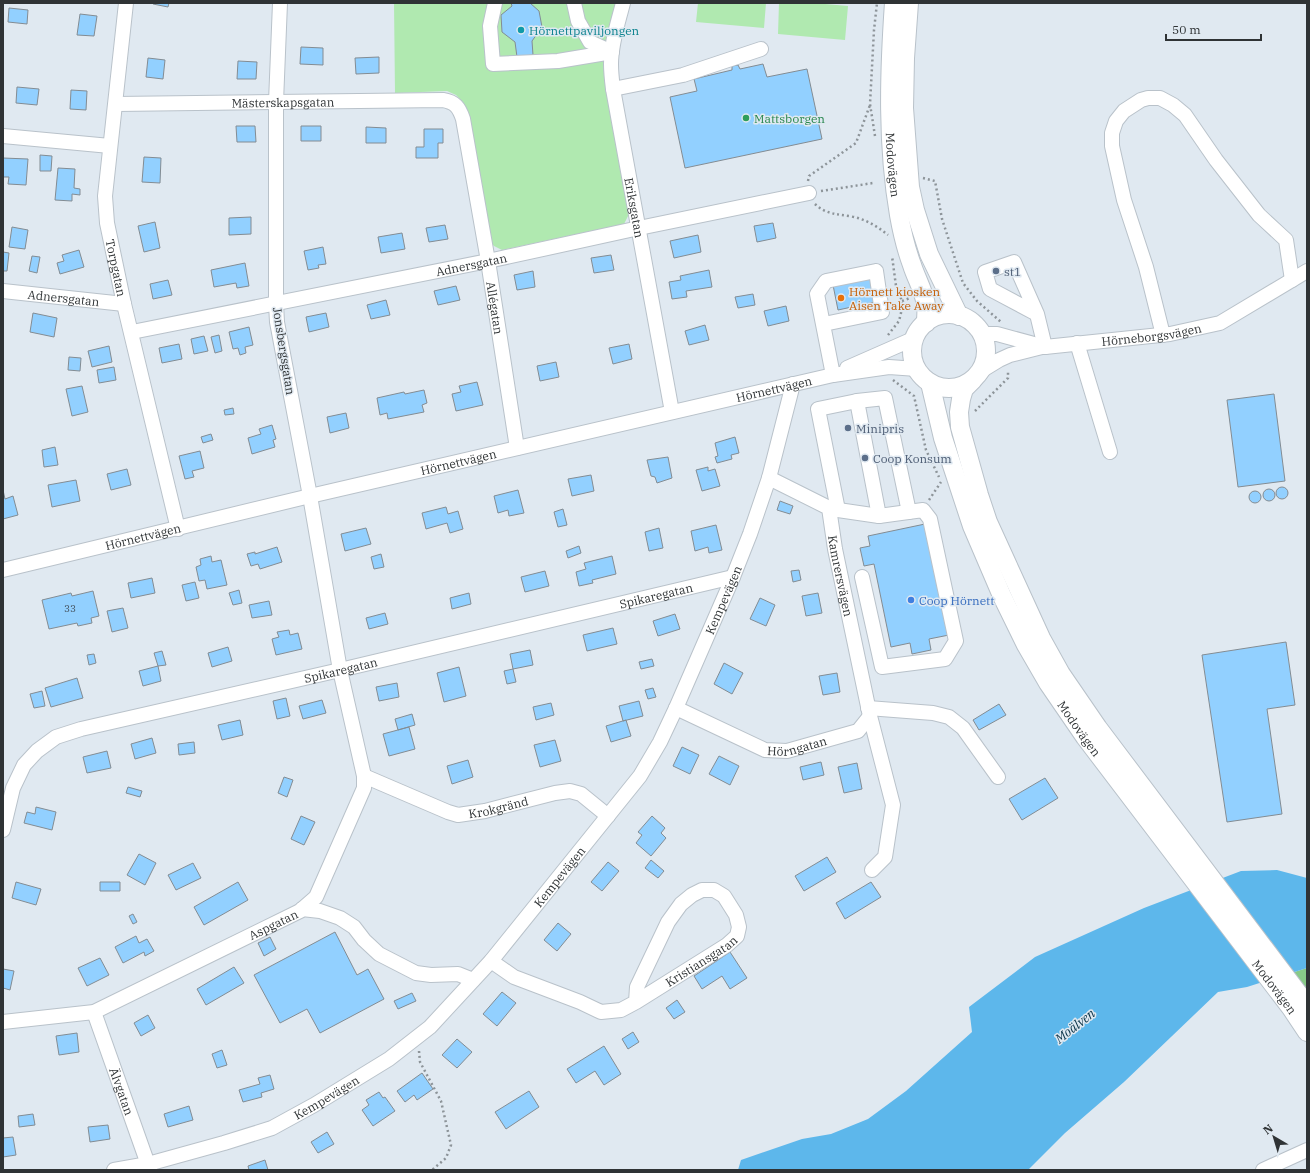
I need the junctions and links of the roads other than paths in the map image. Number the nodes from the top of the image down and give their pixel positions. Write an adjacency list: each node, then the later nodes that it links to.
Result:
1 (126, 3): 13 (street, Torpgatan)
2 (280, 3): 11 (street, Jonsbergsgatan)
3 (496, 3): 9 (street)
4 (574, 3): 9 (street)
5 (624, 3): 9 (street, Eriksgatan)
6 (894, 3): 26 (main road, Modovägen)
7 (909, 3): 25 (main road, Modovägen)
8 (761, 49): 10 (street)
9 (612, 52): 10 (street, Eriksgatan)
10 (613, 89): 17 (street, Eriksgatan)
11 (276, 102): 12 (street, Mästerskapsgatan); 13 (street, Mästerskapsgatan); 23 (street, Jonsbergsgatan)
12 (450, 102): 18 (street, Allégatan)
13 (116, 104): 15 (street, Torpgatan)
14 (3, 136): 15 (street)
15 (110, 146): 22 (street, Torpgatan)
16 (809, 193): 17 (street, Adnersgatan)
17 (638, 228): 18 (street, Adnersgatan); 40 (street, Eriksgatan)
18 (488, 261): 23 (street, Adnersgatan); 41 (street, Allégatan)
19 (1307, 271): 20 (street, Hörneborgsvägen)
20 (1292, 280): 30 (street, Hörneborgsvägen); 30 (street)
21 (3, 291): 22 (street, Adnersgatan)
22 (124, 304): 28 (street, Torpgatan)
23 (276, 304): 28 (street, Adnersgatan); 44 (street, Jonsbergsgatan)
24 (1037, 314): 33 (street)
25 (959, 316): 26 (main road); 29 (main road)
26 (926, 323): 31 (main road)
27 (824, 324): 27 (street); 35 (street)
28 (132, 332): 48 (street, Torpgatan)
29 (982, 334): 33 (street, Hörneborgsvägen); 36 (main road)
30 (1163, 335): 32 (street, Hörneborgsvägen)
31 (913, 339): 34 (main road); 35 (street)
32 (1077, 343): 33 (street, Hörneborgsvägen); 42 (street)
33 (1045, 346): 36 (street)
34 (917, 369): 35 (street, Hörnettvägen); 37 (main road)
35 (833, 375): 38 (street, Hörnettvägen)
36 (977, 376): 37 (main road); 59 (main road, Modovägen)
37 (930, 383): 59 (main road, Modovägen)
38 (793, 384): 40 (street, Hörnettvägen); 43 (street, Kempevägen)
39 (857, 401): 45 (street, Kamrersvägen); 46 (street); 47 (street)
40 (672, 412): 41 (street, Hörnettvägen)
41 (517, 448): 44 (street, Hörnettvägen)
42 (1110, 452)
43 (769, 478): 45 (street); 50 (street, Kempevägen)
44 (310, 496): 48 (street, Hörnettvägen); 52 (street, Jonsbergsgatan)
45 (833, 509): 47 (street); 54 (street, Kamrersvägen)
46 (916, 511): 47 (street); 51 (street)
47 (879, 516)
48 (178, 529): 49 (street, Hörnettvägen)
49 (3, 570)
50 (733, 577): 52 (street, Spikaregatan); 53 (street, Kempevägen)
51 (862, 577)
52 (340, 670): 55 (street, Aspgatan); 58 (street, Spikaregatan)
53 (676, 708): 54 (street, Hörngatan); 57 (street, Kempevägen)
54 (869, 712): 56 (street); 60 (street, Kamrersvägen)
55 (364, 776): 57 (street, Krokgränd); 61 (street, Aspgatan)
56 (998, 777)
57 (608, 816): 62 (street, Kempevägen)
58 (3, 830)
59 (1185, 855): 65 (main road, Modovägen)
60 (872, 870)
61 (302, 909): 63 (street); 66 (street, Aspgatan)
62 (491, 961): 63 (street, Kempevägen); 64 (street, Kristiansgatan)
63 (474, 980): 70 (street, Kempevägen)
64 (636, 1002): 64 (street, Kristiansgatan)
65 (1300, 1004): 68 (main road, Modovägen)
66 (94, 1012): 67 (street, Aspgatan); 70 (street, Älvgatan)
67 (3, 1022)
68 (1307, 1032)
69 (1307, 1150): 72 (street)
70 (149, 1167): 71 (street, Kempevägen)
71 (114, 1170)
72 (1263, 1170)

